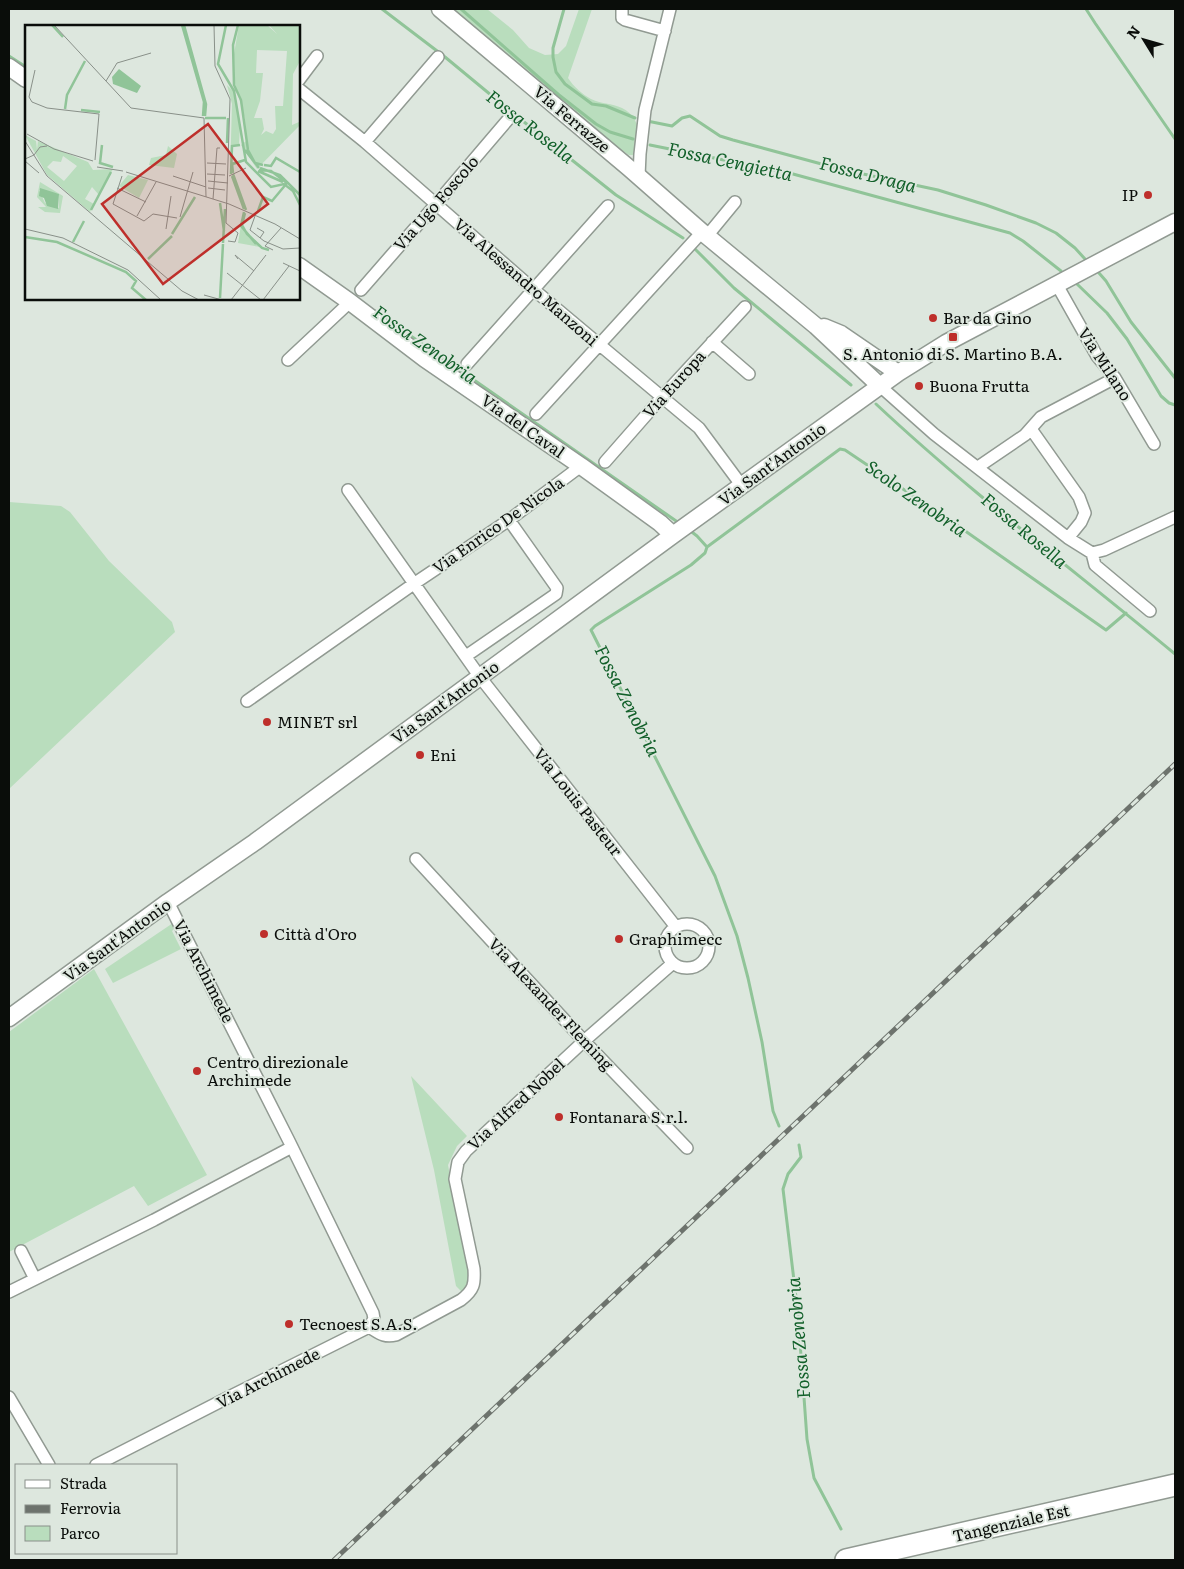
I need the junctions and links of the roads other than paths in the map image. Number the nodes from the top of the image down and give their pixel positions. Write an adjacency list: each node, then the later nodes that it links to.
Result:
1 (440, 9): 13 (main road, Via Ferrazze)
2 (622, 9): 4 (street)
3 (670, 9): 4 (street)
4 (665, 31): 13 (street)
5 (317, 56): 9 (street)
6 (438, 57): 12 (street)
7 (9, 66): 8 (main road)
8 (25, 78)
9 (300, 79)
10 (300, 90): 12 (street, Via Alessandro Manzoni)
11 (511, 116): 15 (street, Via Ugo Foscolo)
12 (365, 142): 15 (street, Via Alessandro Manzoni)
13 (639, 176): 18 (main road, Via Ferrazze)
14 (735, 202): 18 (street)
15 (436, 204): 21 (street, Via Alessandro Manzoni); 22 (street, Via Ugo Foscolo)
16 (608, 206): 21 (street)
17 (1175, 222): 20 (main road, Via Sant'Antonio)
18 (705, 234): 24 (main road, Via Ferrazze); 26 (street)
19 (300, 267): 22 (main road, Via del Caval)
20 (1057, 285): 29 (main road, Via Sant'Antonio); 31 (street, Via Milano)
21 (534, 289): 26 (street, Via Alessandro Manzoni); 28 (street)
22 (355, 296): 27 (street, Via Ugo Foscolo); 38 (main road, Via del Caval)
23 (745, 307): 25 (street, Via Europa)
24 (816, 326): 29 (main road); 32 (main road, Via Ferrazze)
25 (712, 342): 30 (street); 33 (street, Via Europa)
26 (599, 345): 33 (street, Via Alessandro Manzoni); 34 (street)
27 (288, 360)
28 (467, 364)
29 (898, 373): 32 (main road, Via Sant'Antonio)
30 (749, 374)
31 (1115, 378): 35 (street); 36 (street, Via Milano)
32 (880, 386): 39 (street); 40 (main road, Via Sant'Antonio)
33 (662, 396): 37 (street, Via Europa); 40 (street, Via Alessandro Manzoni)
34 (536, 414)
35 (1031, 428): 39 (street); 45 (street)
36 (1154, 444)
37 (605, 462)
38 (581, 466): 43 (street, Via Enrico De Nicola); 44 (main road, Via del Caval)
39 (978, 467): 45 (street)
40 (742, 486): 44 (main road, Via Sant'Antonio)
41 (348, 490): 47 (street, Via Louis Pasteur)
42 (1175, 517): 46 (street)
43 (508, 520): 47 (street, Via Enrico De Nicola); 49 (street)
44 (673, 535): 50 (main road, Via Sant'Antonio)
45 (1068, 538): 46 (street)
46 (1092, 554): 48 (street)
47 (415, 583): 49 (street, Via Louis Pasteur); 51 (street, Via Enrico De Nicola)
48 (1150, 610)
49 (466, 656): 50 (street, Via Louis Pasteur)
50 (480, 676): 53 (main road, Via Sant'Antonio); 54 (street, Via Louis Pasteur)
51 (247, 701)
52 (416, 859): 57 (street, Via Alexander Fleming)
53 (168, 902): 56 (main road, Via Sant'Antonio); 58 (street, Via Archimede)
54 (676, 927): 55 (street); 55 (street)
55 (673, 963): 57 (street, Via Alfred Nobel)
56 (9, 1018)
57 (584, 1041): 59 (street, Via Alexander Fleming); 63 (street, Via Alfred Nobel)
58 (292, 1147): 61 (street); 63 (street, Via Archimede)
59 (687, 1148)
60 (21, 1251): 61 (street)
61 (35, 1279): 62 (street)
62 (9, 1292)
63 (369, 1327): 66 (street, Via Archimede)
64 (9, 1397): 65 (street)
65 (48, 1464)
66 (98, 1464)
67 (1175, 1485): 69 (highway, Tangenziale Est)
68 (1175, 1499): 70 (highway, Tangenziale Est)
69 (846, 1560)
70 (908, 1560)

